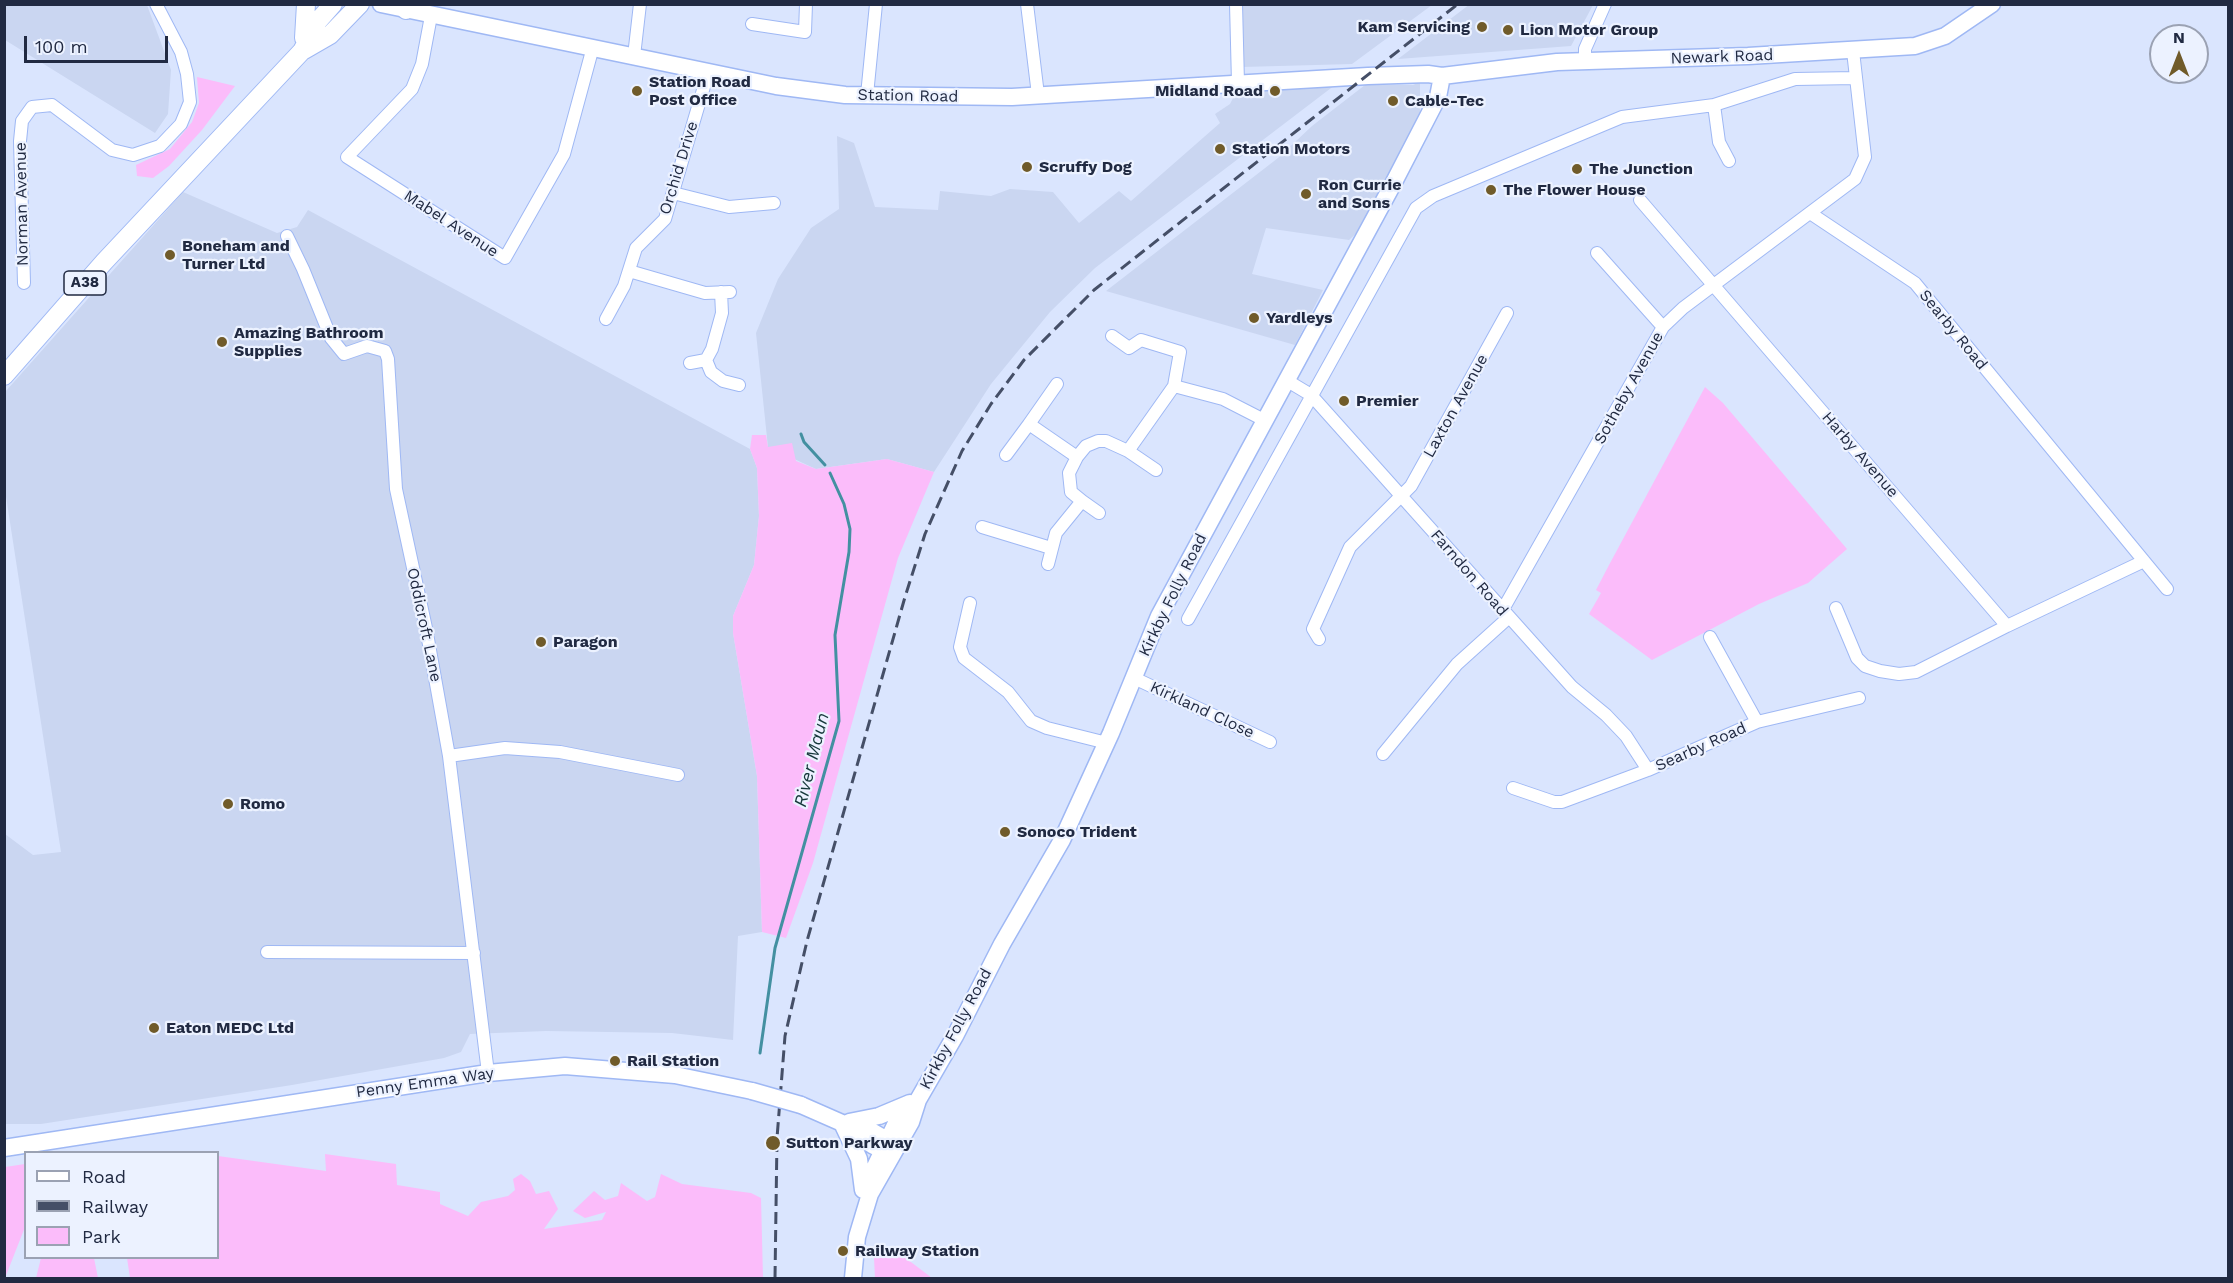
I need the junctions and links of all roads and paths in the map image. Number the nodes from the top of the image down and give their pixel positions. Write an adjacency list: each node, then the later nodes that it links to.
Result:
1 (156, 4): 37 (street, Norman Avenue)
2 (306, 4): 17 (highway)
3 (333, 4): 17 (highway, A38)
4 (360, 4): 17 (highway, A38)
5 (381, 4): 13 (main road, Station Road)
6 (640, 4): 19 (street)
7 (806, 4): 15 (street)
8 (876, 4): 25 (street)
9 (1027, 4): 26 (street)
10 (1236, 4): 24 (street)
11 (1605, 4): 20 (street)
12 (1992, 4): 18 (main road, Newark Road)
13 (405, 7): 14 (main road, Station Road)
14 (431, 16): 16 (main road, Station Road); 16 (street, Mabel Avenue)
15 (752, 24)
16 (593, 47): 19 (main road, Station Road)
17 (302, 51): 45 (highway, A38)
18 (1853, 51): 20 (main road, Newark Road); 23 (street)
19 (634, 56): 21 (main road, Station Road)
20 (1585, 62): 22 (main road, Newark Road)
21 (708, 73): 25 (main road, Station Road); 30 (street, Orchid Drive)
22 (1442, 76): 24 (main road, Station Road); 46 (main road, Kirkby Folly Road)
23 (1856, 78): 27 (street, Newark Road); 33 (street)
24 (1238, 83): 26 (main road, Station Road)
25 (867, 95): 26 (main road, Station Road)
26 (1038, 95)
27 (1714, 105): 28 (street, Newark Road); 29 (street)
28 (1531, 156): 50 (street, Kirkby Folly Road)
29 (1729, 161)
30 (673, 193): 32 (street); 36 (street, Orchid Drive)
31 (1640, 200): 38 (street, Harby Avenue)
32 (774, 203)
33 (1810, 213): 38 (street, Sotheby Avenue); 62 (street, Searby Road)
34 (287, 236): 78 (street, Oddicroft Lane)
35 (1598, 253): 41 (street)
36 (629, 271): 40 (street, Orchid Drive); 43 (street)
37 (24, 284)
38 (1713, 285): 41 (street, Sotheby Avenue); 69 (street, Harby Avenue)
39 (1507, 313): 57 (street, Laxton Avenue)
40 (606, 319)
41 (1663, 327): 67 (street, Sotheby Avenue)
42 (1112, 336): 49 (street)
43 (706, 360): 44 (street); 48 (street)
44 (690, 363)
45 (4, 376)
46 (1286, 380): 50 (street, Farndon Road); 51 (main road, Kirkby Folly Road)
47 (1057, 384): 52 (street)
48 (739, 385)
49 (1174, 386): 51 (street); 53 (street)
50 (1311, 395): 57 (street, Farndon Road); 68 (street, Kirkby Folly Road)
51 (1264, 420): 72 (main road, Kirkby Folly Road)
52 (1029, 424): 54 (street); 55 (street)
53 (1128, 451): 55 (street); 56 (street)
54 (1006, 455)
55 (1077, 457): 58 (street)
56 (1156, 471)
57 (1402, 497): 67 (street, Farndon Road); 71 (street, Laxton Avenue)
58 (1082, 501): 59 (street); 61 (street)
59 (1099, 513)
60 (982, 527): 61 (street)
61 (1052, 548): 63 (street)
62 (2144, 561): 64 (street, Searby Road); 69 (street)
63 (1048, 564)
64 (2167, 589)
65 (970, 603): 76 (street)
66 (1836, 608): 69 (street)
67 (1505, 615): 77 (street, Sotheby Avenue); 79 (street, Farndon Road)
68 (1188, 619)
69 (2007, 626)
70 (1710, 637): 74 (street)
71 (1319, 639)
72 (1134, 678): 75 (street, Kirkland Close); 76 (main road, Kirkby Folly Road)
73 (1859, 698): 74 (street, Searby Road)
74 (1757, 722): 79 (street, Searby Road)
75 (1270, 742)
76 (1107, 743): 85 (main road, Kirkby Folly Road)
77 (1383, 754)
78 (449, 756): 80 (street); 83 (street, Oddicroft Lane)
79 (1648, 770): 81 (street, Searby Road)
80 (678, 775)
81 (1513, 788)
82 (267, 952): 83 (street)
83 (474, 953): 84 (street, Oddicroft Lane)
84 (488, 1073): 86 (main road, Penny Emma Way, bridge); 88 (main road, Penny Emma Way)
85 (918, 1100): 86 (main road); 87 (main road, Kirkby Folly Road)
86 (842, 1123): 87 (main road, Penny Emma Way); 89 (main road)
87 (888, 1147): 89 (main road, Kirkby Folly Road)
88 (4, 1148)
89 (867, 1201): 90 (main road, Kirkby Folly Road)
90 (853, 1278)

